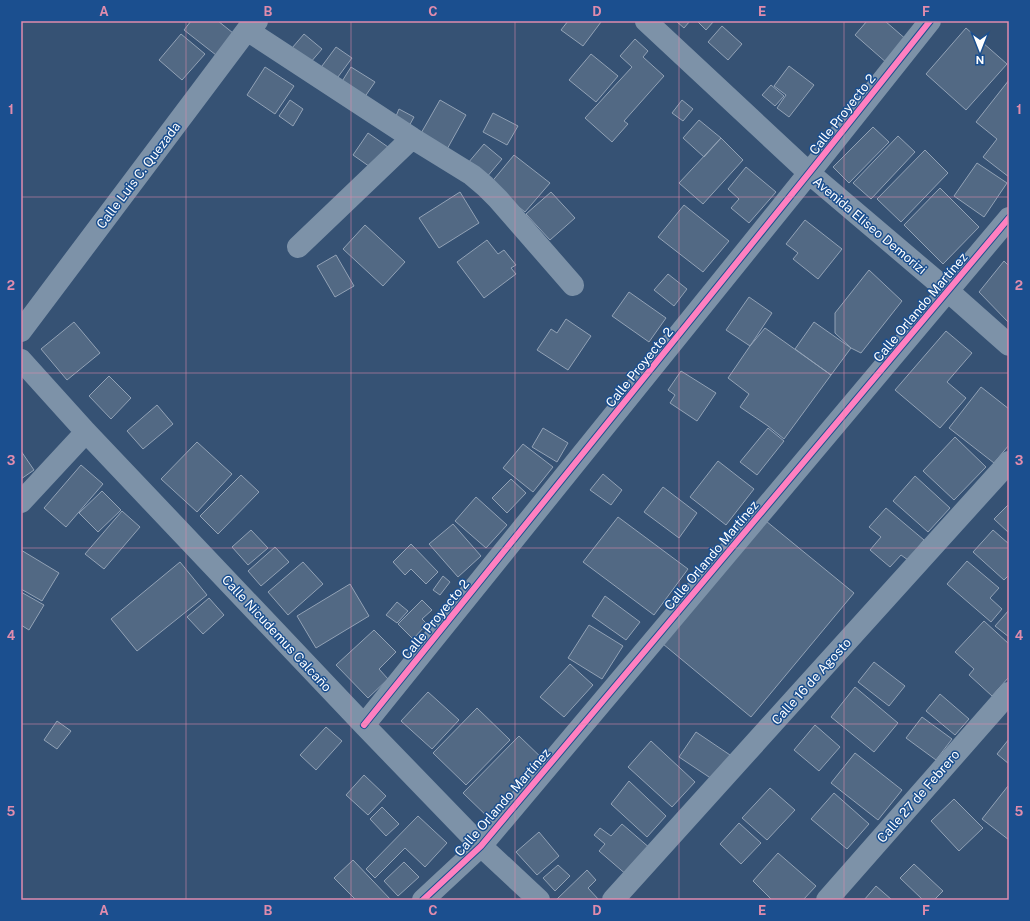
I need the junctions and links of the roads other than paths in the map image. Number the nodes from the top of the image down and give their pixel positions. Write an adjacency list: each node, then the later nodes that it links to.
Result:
1 (646, 21): 5 (street, Avenida Eliseo Demorizi)
2 (930, 21): 5 (street, Calle Proyecto 2)
3 (252, 25): 4 (street); 10 (street, Calle Luis C. Quezada)
4 (412, 138): 7 (street); 8 (street)
5 (809, 173): 9 (street, Avenida Eliseo Demorizi); 17 (street, Calle Proyecto 2)
6 (1009, 218): 9 (street, Calle Orlando Martínez)
7 (298, 247)
8 (573, 285)
9 (948, 291): 11 (street, Avenida Eliseo Demorizi); 18 (street, Calle Orlando Martínez)
10 (21, 331)
11 (1009, 345)
12 (21, 360): 13 (street, Calle Nicudemus Calcaño)
13 (86, 432): 15 (street); 17 (street, Calle Nicudemus Calcaño)
14 (1009, 462): 21 (street, Calle 16 de Agosto)
15 (21, 502)
16 (1009, 693): 22 (street, Calle 27 de Febrero)
17 (364, 725): 18 (street, Calle Nicudemus Calcaño)
18 (481, 846): 19 (street, Calle Orlando Martínez); 20 (street, Calle Nicudemus Calcaño)
19 (423, 900)
20 (539, 900)
21 (612, 900)
22 (827, 900)

